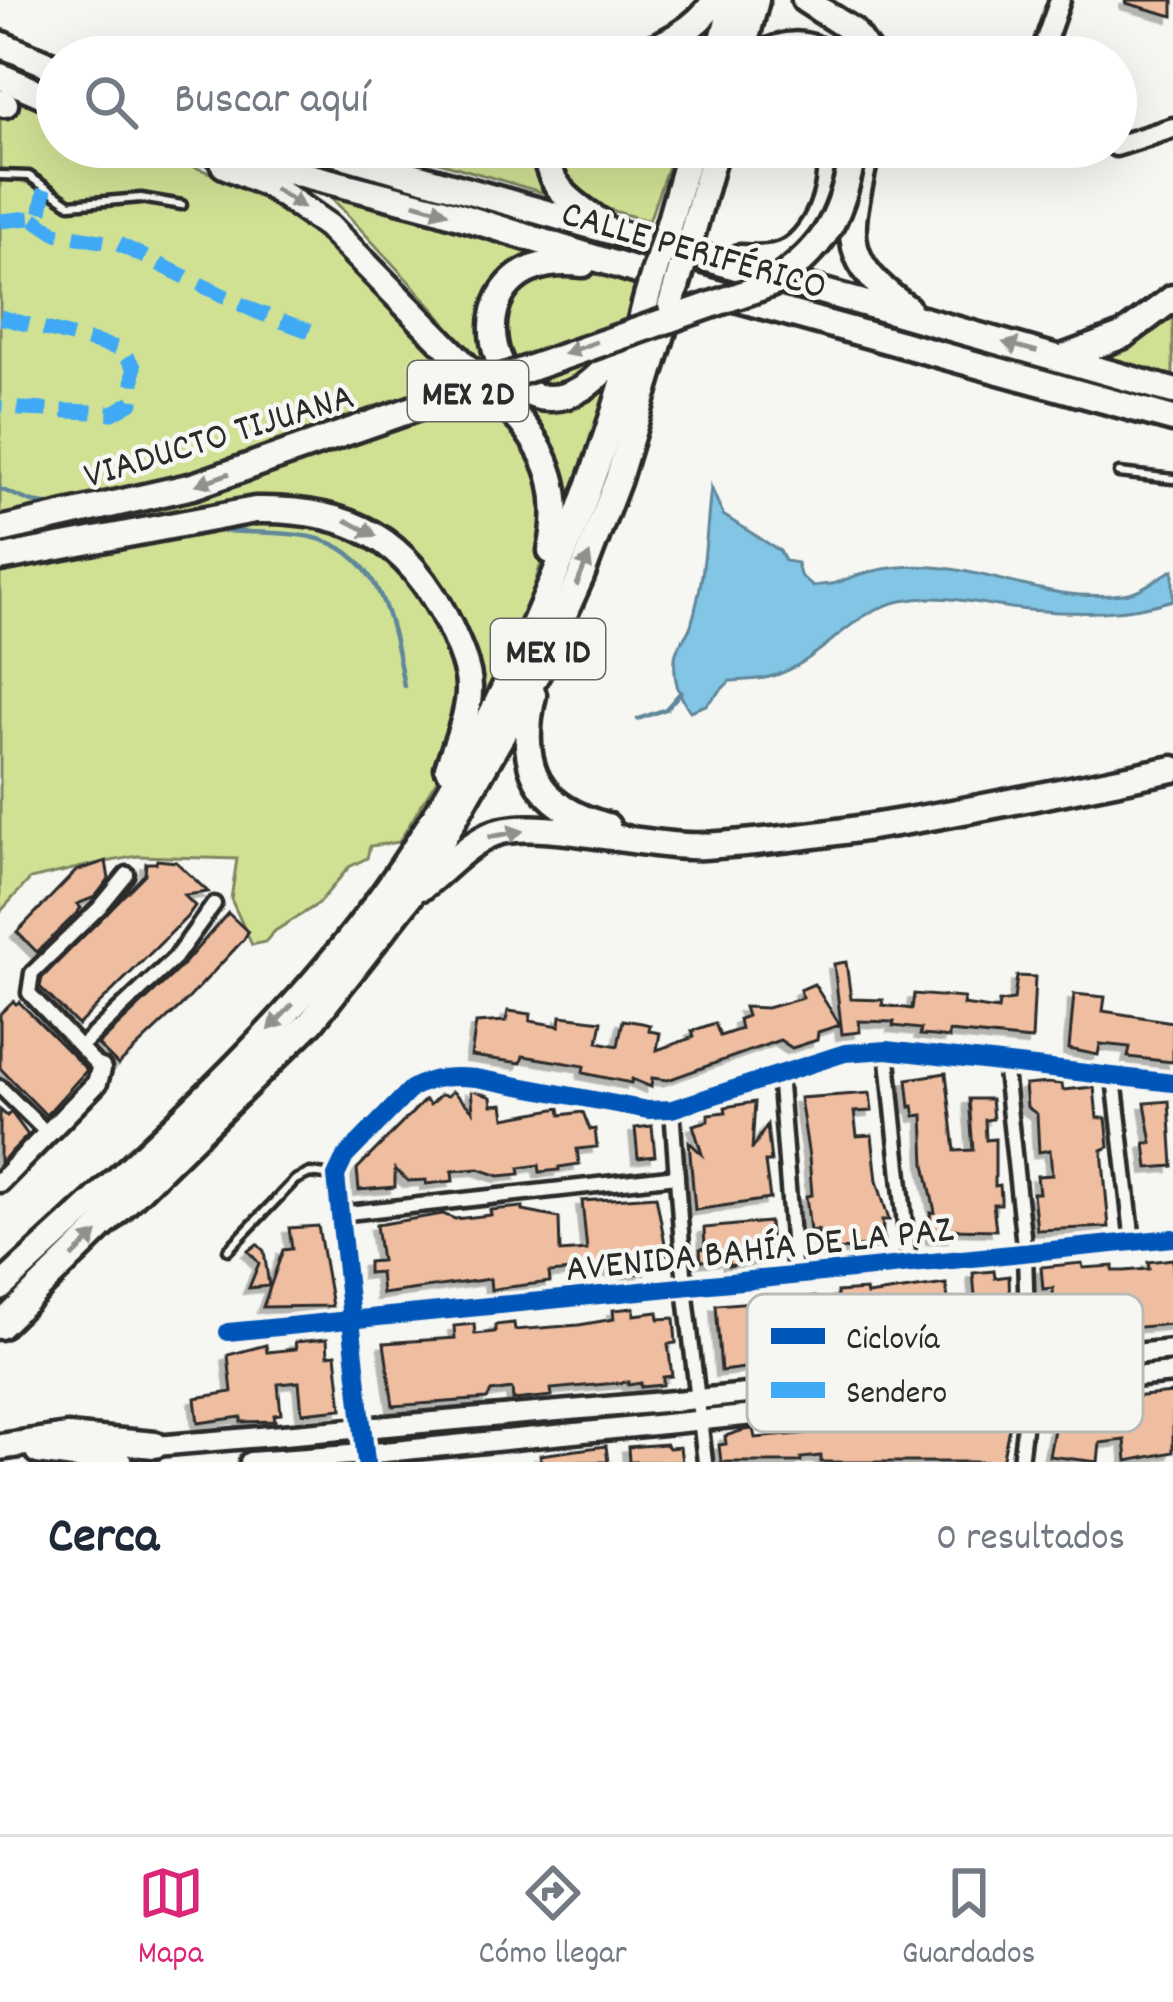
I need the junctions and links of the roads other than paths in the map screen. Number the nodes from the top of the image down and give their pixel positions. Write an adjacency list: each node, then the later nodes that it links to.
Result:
1 (716, 0): 6 (highway)
2 (734, 0): 7 (highway)
3 (756, 0): 8 (highway)
4 (805, 0): 9 (highway)
5 (1060, 0): 10 (main road)
6 (679, 36)
7 (724, 36)
8 (747, 36)
9 (857, 36)
10 (1047, 36)
11 (0, 44): 12 (highway)
12 (36, 59)
13 (5, 95): 14 (highway)
14 (36, 99)
15 (1173, 128): 16 (main road)
16 (1137, 139)
17 (231, 168): 45 (highway, MEX 1D, one-way to 45)
18 (277, 168): 33 (highway, CALLE PERIFÉRICO, one-way to 33)
19 (389, 168): 31 (highway)
20 (546, 168): 31 (highway)
21 (685, 168): 29 (highway)
22 (692, 168): 29 (highway)
23 (703, 168): 29 (highway)
24 (708, 168): 29 (highway, MEX 1D)
25 (830, 168): 32 (highway)
26 (850, 168): 43 (highway, VIADUCTO TIJUANA / MEX 2D, one-way to 43, bridge)
27 (863, 168): 36 (highway)
28 (0, 175): 30 (lane)
29 (692, 187): 32 (highway, MEX 1D)
30 (182, 205)
31 (616, 232): 32 (highway)
32 (686, 236): 35 (highway, MEX 1D, bridge); 36 (highway, CALLE PERIFÉRICO)
33 (637, 271): 37 (highway); 40 (highway, CALLE PERIFÉRICO)
34 (1173, 298): 38 (highway)
35 (659, 300): 37 (highway); 46 (highway, MEX 1D, one-way to 35)
36 (923, 320): 38 (highway, CALLE PERIFÉRICO, one-way to 36)
37 (639, 328): 45 (highway)
38 (1062, 358): 39 (highway, CALLE PERIFÉRICO)
39 (1173, 391)
40 (1173, 419)
41 (1119, 473): 42 (lane)
42 (1173, 479)
43 (0, 530)
44 (0, 558): 49 (highway, VIADUCTO TIJUANA, one-way to 49)
45 (534, 623): 49 (highway, MEX 1D)
46 (539, 670): 47 (highway); 51 (highway, MEX 1D)
47 (1173, 758)
48 (1173, 769): 51 (highway, one-way to 48)
49 (411, 853): 74 (highway, MEX 1D, one-way to 74)
50 (127, 874): 53 (street)
51 (410, 896): 77 (highway, MEX 1D, one-way to 51)
52 (214, 904): 53 (street)
53 (81, 1046): 56 (street)
54 (887, 1050): 55 (street); 57 (street); 71 (street)
55 (1004, 1062): 58 (street); 70 (street)
56 (101, 1069): 62 (main road)
57 (779, 1073): 61 (street); 72 (street)
58 (1114, 1078): 59 (street); 68 (street)
59 (1173, 1083)
60 (0, 1087): 62 (street)
61 (672, 1109): 63 (street); 64 (street)
62 (48, 1134): 65 (main road)
63 (337, 1176): 66 (street); 69 (lane)
64 (677, 1176): 66 (street); 73 (street)
65 (0, 1182)
66 (338, 1214): 76 (street)
67 (1173, 1238): 68 (street, AVENIDA BAHÍA DE LA PAZ)
68 (1133, 1242): 70 (street, AVENIDA BAHÍA DE LA PAZ)
69 (227, 1250)
70 (1024, 1253): 71 (street, AVENIDA BAHÍA DE LA PAZ); 75 (street)
71 (909, 1264): 72 (street, AVENIDA BAHÍA DE LA PAZ)
72 (796, 1276): 73 (street, AVENIDA BAHÍA DE LA PAZ)
73 (685, 1287): 76 (street, AVENIDA BAHÍA DE LA PAZ); 84 (street)
74 (0, 1288)
75 (1025, 1294)
76 (351, 1320): 78 (street, AVENIDA BAHÍA DE LA PAZ); 87 (street)
77 (0, 1326)
78 (228, 1332)
79 (1173, 1350): 80 (main road)
80 (1143, 1353)
81 (1173, 1372): 82 (main road)
82 (1143, 1375)
83 (747, 1394): 84 (main road)
84 (698, 1399): 86 (street); 87 (main road)
85 (747, 1415): 86 (main road)
86 (700, 1420): 93 (main road); 96 (street)
87 (363, 1428): 89 (main road); 93 (street)
88 (1024, 1432): 97 (street)
89 (155, 1445): 90 (highway); 92 (main road)
90 (0, 1447)
91 (0, 1458): 92 (highway)
92 (61, 1458): 94 (highway)
93 (366, 1458): 95 (main road)
94 (119, 1462)
95 (250, 1462)
96 (705, 1462)
97 (1020, 1462)

